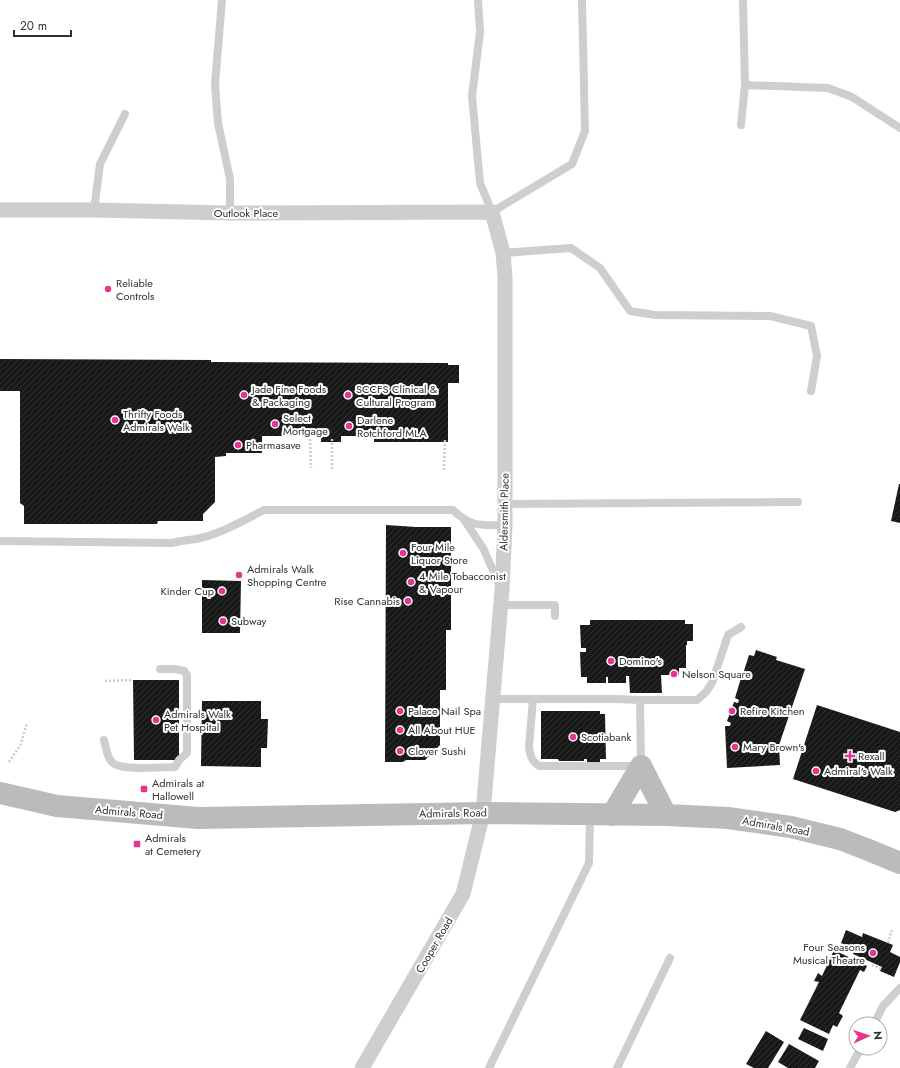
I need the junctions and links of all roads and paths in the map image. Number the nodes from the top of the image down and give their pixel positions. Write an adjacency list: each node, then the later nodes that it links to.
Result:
1 (222, 0): 12 (lane)
2 (478, 0): 11 (lane)
3 (582, 0): 11 (lane)
4 (743, 0): 5 (lane)
5 (745, 85): 7 (lane); 8 (lane)
6 (125, 114): 10 (lane)
7 (741, 125)
8 (900, 128)
9 (0, 210): 10 (street, Outlook Place)
10 (94, 210): 12 (street, Outlook Place)
11 (492, 212): 12 (street, Outlook Place); 13 (street, Aldersmith Place)
12 (230, 213)
13 (503, 253): 14 (lane); 22 (street, Aldersmith Place)
14 (810, 391)
15 (310, 439): 18 (path)
16 (332, 439): 19 (path)
17 (445, 439): 20 (path)
18 (311, 468)
19 (332, 469)
20 (444, 470)
21 (798, 502): 22 (lane)
22 (505, 504): 24 (street, Aldersmith Place)
23 (465, 520): 24 (lane); 25 (lane); 26 (lane)
24 (505, 525): 26 (street, Aldersmith Place)
25 (0, 541)
26 (502, 590): 27 (street, Aldersmith Place)
27 (501, 605): 28 (lane); 33 (street, Aldersmith Place)
28 (555, 616)
29 (741, 627): 35 (lane)
30 (160, 669): 37 (lane)
31 (134, 680): 32 (path)
32 (105, 681)
33 (492, 699): 34 (lane); 41 (street, Aldersmith Place)
34 (533, 699): 35 (lane); 39 (lane)
35 (640, 700): 39 (lane)
36 (27, 723): 38 (path)
37 (104, 740)
38 (9, 762)
39 (641, 766): 43 (main road); 44 (main road)
40 (0, 793): 41 (main road, Admirals Road)
41 (483, 813): 42 (main road, Admirals Road); 54 (street, Cooper Road)
42 (590, 815): 43 (main road, Admirals Road); 55 (lane)
43 (612, 815): 44 (main road, Admirals Road)
44 (666, 815): 45 (main road, Admirals Road)
45 (900, 863)
46 (892, 930): 47 (path)
47 (888, 943)
48 (670, 958): 56 (lane)
49 (872, 966): 50 (path)
50 (881, 969)
51 (900, 988): 52 (lane)
52 (878, 1016)
53 (857, 1056): 57 (lane)
54 (362, 1068)
55 (489, 1068)
56 (617, 1068)
57 (850, 1068)

